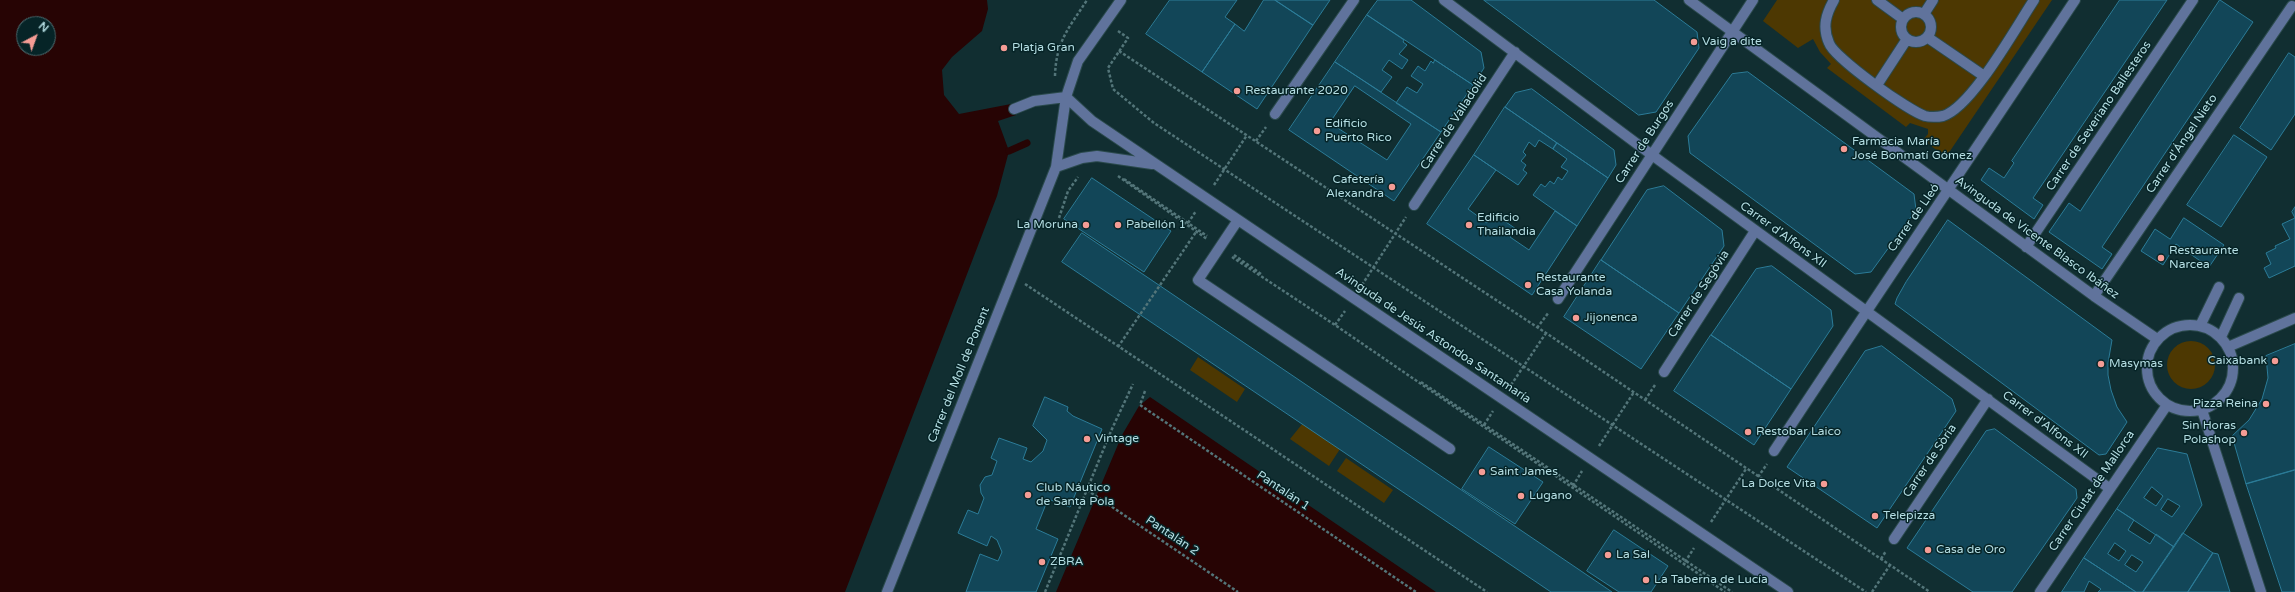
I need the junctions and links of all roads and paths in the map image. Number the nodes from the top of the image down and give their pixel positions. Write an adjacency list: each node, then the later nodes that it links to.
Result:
1 (1087, 0): 24 (path)
2 (1121, 0): 16 (street, Carrer del Moll de Ponent)
3 (1354, 0): 26 (street)
4 (1444, 0): 21 (street, Carrer d'Alfons XII)
5 (1689, 0): 17 (street, Avinguda de Vicente Blasco Ibáñez)
6 (1753, 0): 17 (street, Carrer de Burgos)
7 (1834, 0): 23 (street)
8 (1877, 0): 15 (street)
9 (1933, 0): 14 (street)
10 (2034, 0): 22 (street)
11 (2075, 0): 34 (street, Carrer de Lleó)
12 (2193, 0): 43 (street, Carrer de Severiano Ballesteros)
13 (2290, 5): 47 (street, Carrer d'Ángel Nieto)
14 (1924, 14): 15 (street); 18 (street)
15 (1903, 19): 19 (street)
16 (1105, 22): 20 (path); 24 (street, Carrer del Moll de Ponent)
17 (1732, 31): 28 (street, Carrer de Burgos); 34 (street, Avinguda de Vicente Blasco Ibáñez)
18 (1927, 37): 19 (street); 22 (street)
19 (1907, 39): 23 (street)
20 (1119, 52): 27 (path); 30 (path)
21 (1515, 52): 28 (street, Carrer d'Alfons XII); 36 (street, Carrer de Valladolid)
22 (1984, 76): 23 (street)
23 (1877, 85)
24 (1066, 97): 25 (street); 29 (street, Avinguda de Jesús Astondoa Santamaría); 31 (street, Carrer del Moll de Ponent)
25 (1014, 109)
26 (1275, 114)
27 (1247, 136): 30 (path); 41 (path)
28 (1652, 155): 39 (street, Carrer d'Alfons XII); 50 (street, Carrer de Burgos)
29 (1156, 164): 31 (street); 35 (street, Avinguda de Jesús Astondoa Santamaría)
30 (1225, 169): 35 (path); 44 (path)
31 (1054, 172): 37 (path); 83 (street, Carrer del Moll de Ponent)
32 (1112, 172): 40 (path)
33 (1117, 173): 42 (path)
34 (1949, 191): 43 (street, Avinguda de Vicente Blasco Ibáñez); 51 (street, Carrer de Lleó)
35 (1205, 198): 38 (street, Avinguda de Jesús Astondoa Santamaría)
36 (1414, 205)
37 (1059, 218)
38 (1238, 220): 42 (street); 48 (street, Avinguda de Jesús Astondoa Santamaría)
39 (1755, 231): 51 (street, Carrer d'Alfons XII); 61 (street, Carrer de Segòvia)
40 (1196, 232): 42 (path); 58 (path)
41 (1396, 234): 44 (path); 55 (path)
42 (1220, 247): 53 (path); 71 (street)
43 (2026, 247): 47 (street, Avinguda de Vicente Blasco Ibáñez)
44 (1374, 266): 48 (path); 60 (path)
45 (1025, 284): 58 (path)
46 (2219, 287): 54 (street)
47 (2094, 296): 57 (street, Avinguda de Vicente Blasco Ibáñez)
48 (1353, 298): 53 (path); 65 (street, Avinguda de Jesús Astondoa Santamaría)
49 (2239, 298): 56 (street)
50 (1558, 299)
51 (1866, 311): 66 (street, Carrer d'Alfons XII); 72 (street, Carrer de Lleó)
52 (2295, 318): 59 (street)
53 (1336, 325): 69 (path)
54 (2200, 326): 56 (street); 57 (street)
55 (1546, 333): 60 (path); 64 (path)
56 (2220, 337): 59 (street)
57 (2157, 339): 67 (street)
58 (1118, 346): 87 (path)
59 (2228, 347): 68 (street)
60 (1524, 366): 65 (path); 70 (path)
61 (1664, 372)
62 (1133, 384): 77 (path)
63 (1145, 391): 86 (path, Pantalán 1)
64 (1634, 392): 70 (path); 74 (path)
65 (1502, 398): 69 (path); 73 (street, Avinguda de Jesús Astondoa Santamaría)
66 (1988, 399): 76 (street, Carrer d'Alfons XII); 80 (street, Carrer de Sòria)
67 (2167, 405): 68 (street); 76 (street, Carrer Ciutat de Mallorca)
68 (2202, 410): 95 (street)
69 (1483, 426): 75 (path)
70 (1612, 426): 73 (path); 78 (path)
71 (1450, 449)
72 (1774, 451)
73 (1591, 458): 75 (path); 79 (street, Avinguda de Jesús Astondoa Santamaría)
74 (1746, 468): 78 (path); 82 (path)
75 (1572, 486): 81 (path)
76 (2109, 488): 94 (street, Carrer Ciutat de Mallorca)
77 (1087, 490): 84 (path); 85 (path, Pantalán 2)
78 (1726, 499): 79 (path); 91 (path)
79 (1703, 534): 81 (path); 90 (street, Avinguda de Jesús Astondoa Santamaría)
80 (1894, 539)
81 (1684, 562): 88 (path); 89 (path)
82 (1890, 565): 92 (path); 93 (path)
83 (887, 592)
84 (1045, 592)
85 (1238, 592)
86 (1416, 592)
87 (1487, 592)
88 (1725, 592)
89 (1732, 592)
90 (1788, 592)
91 (1866, 592)
92 (1872, 592)
93 (1930, 592)
94 (2040, 592)
95 (2261, 592)

